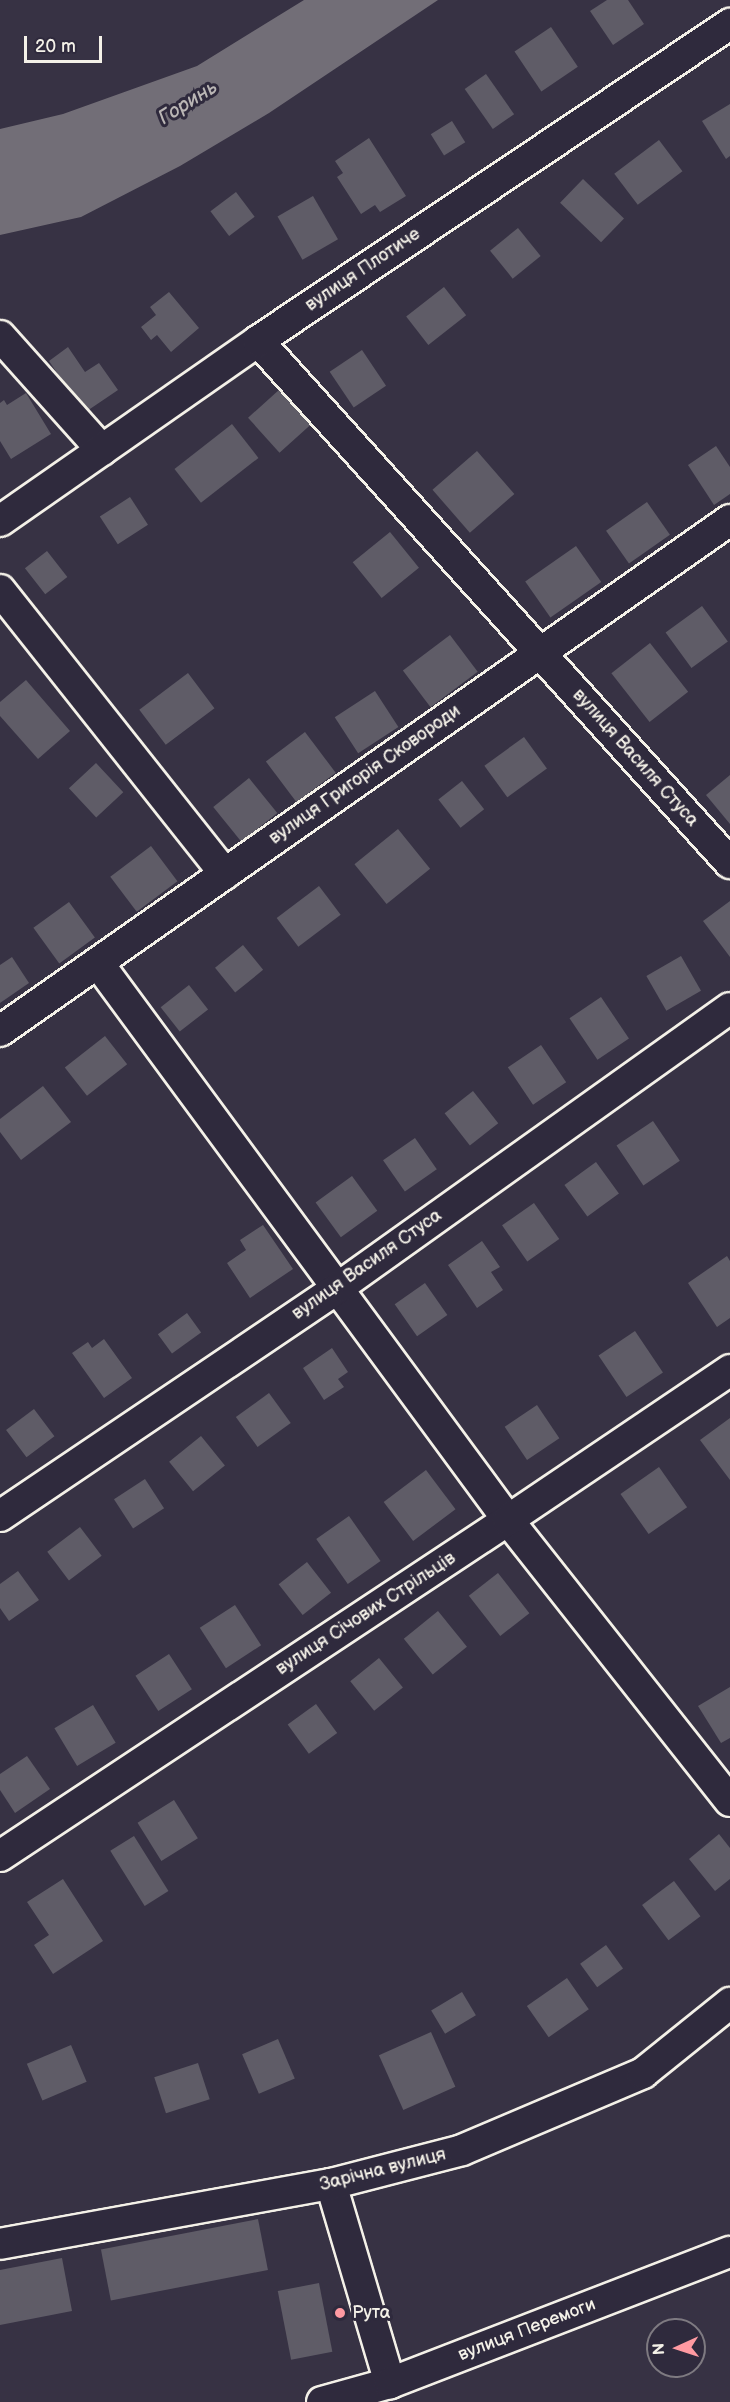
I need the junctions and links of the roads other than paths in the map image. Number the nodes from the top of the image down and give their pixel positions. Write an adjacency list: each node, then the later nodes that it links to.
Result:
1 (730, 24): 3 (street, вулиця Плотиче)
2 (0, 336): 4 (street)
3 (258, 341): 4 (street, вулиця Плотиче); 8 (street, вулиця Василя Стуса)
4 (102, 450): 6 (street, вулиця Плотиче)
5 (730, 520): 8 (street, вулиця Григорія Сковороди)
6 (0, 521)
7 (0, 590): 10 (street)
8 (540, 652): 9 (street, вулиця Василя Стуса); 10 (street, вулиця Григорія Сковороди)
9 (730, 863)
10 (225, 874): 11 (street, вулиця Григорія Сковороди)
11 (98, 963): 13 (street, вулиця Григорія Сковороди); 14 (street)
12 (730, 1008): 14 (street, вулиця Василя Стуса)
13 (0, 1031)
14 (339, 1287): 16 (street, вулиця Василя Стуса); 17 (street)
15 (730, 1370): 17 (street, вулиця Січових Стрільців)
16 (0, 1516)
17 (508, 1520): 18 (street); 19 (street, вулиця Січових Стрільців)
18 (730, 1801)
19 (0, 1856)
20 (730, 2002): 21 (street, Зарічна вулиця)
21 (331, 2184): 22 (street, Зарічна вулиця); 24 (street)
22 (0, 2244)
23 (730, 2252): 24 (street, вулиця Перемоги)
24 (390, 2383): 25 (street, вулиця Перемоги)
25 (322, 2402)

